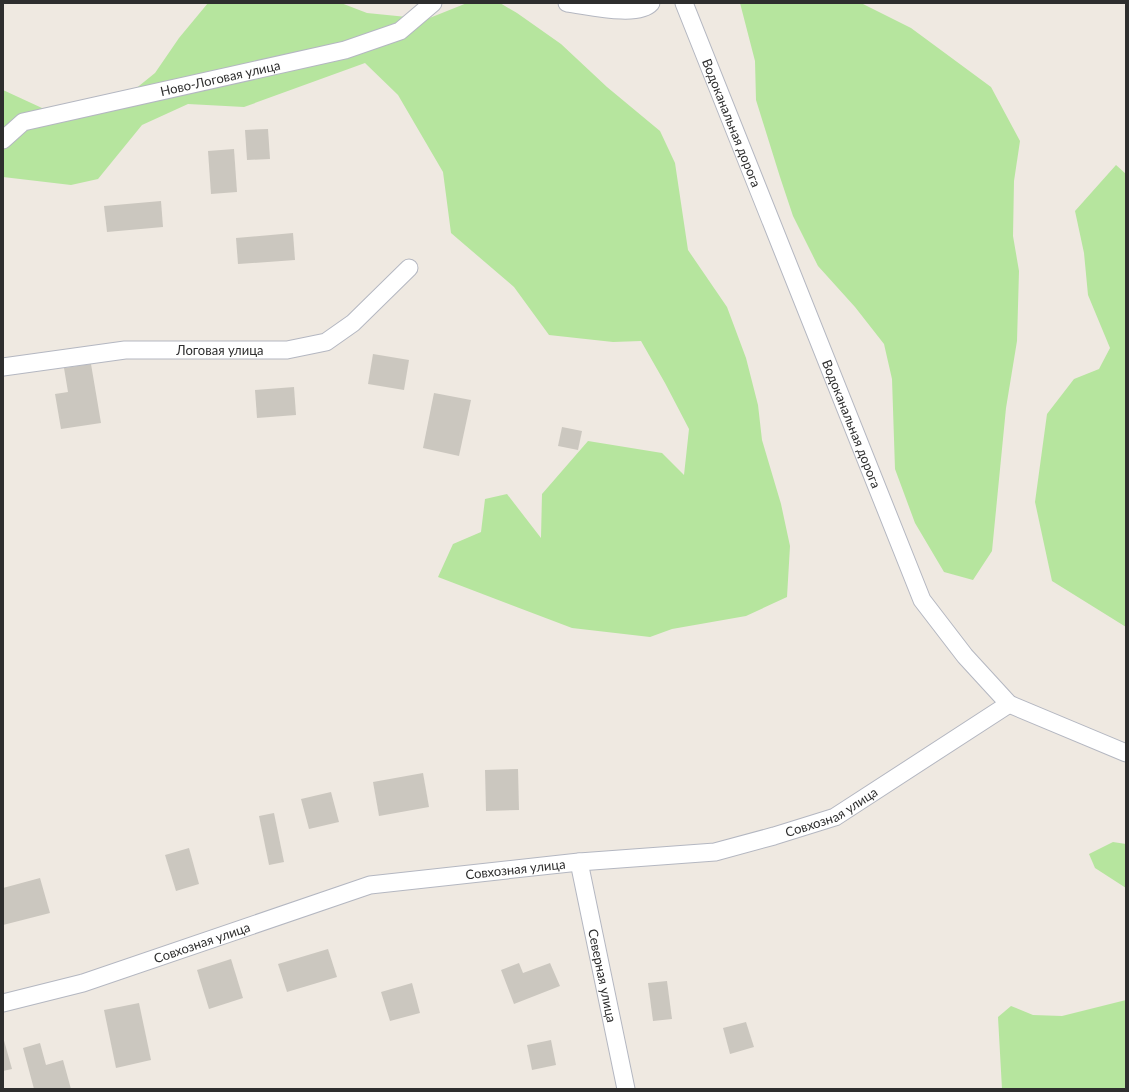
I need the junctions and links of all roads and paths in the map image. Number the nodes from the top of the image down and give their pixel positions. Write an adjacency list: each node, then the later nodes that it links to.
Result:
1 (433, 3): 5 (street, Ново-Логовая улица)
2 (567, 3): 3 (street)
3 (651, 3)
4 (684, 3): 8 (street, Водоканальная дорога)
5 (3, 140)
6 (409, 268): 7 (street, Логовая улица)
7 (3, 367)
8 (1009, 704): 9 (street, Водоканальная дорога); 10 (street, Совхозная улица)
9 (1126, 754)
10 (579, 862): 11 (street, Совхозная улица); 12 (street, Северная улица)
11 (3, 1003)
12 (626, 1089)

